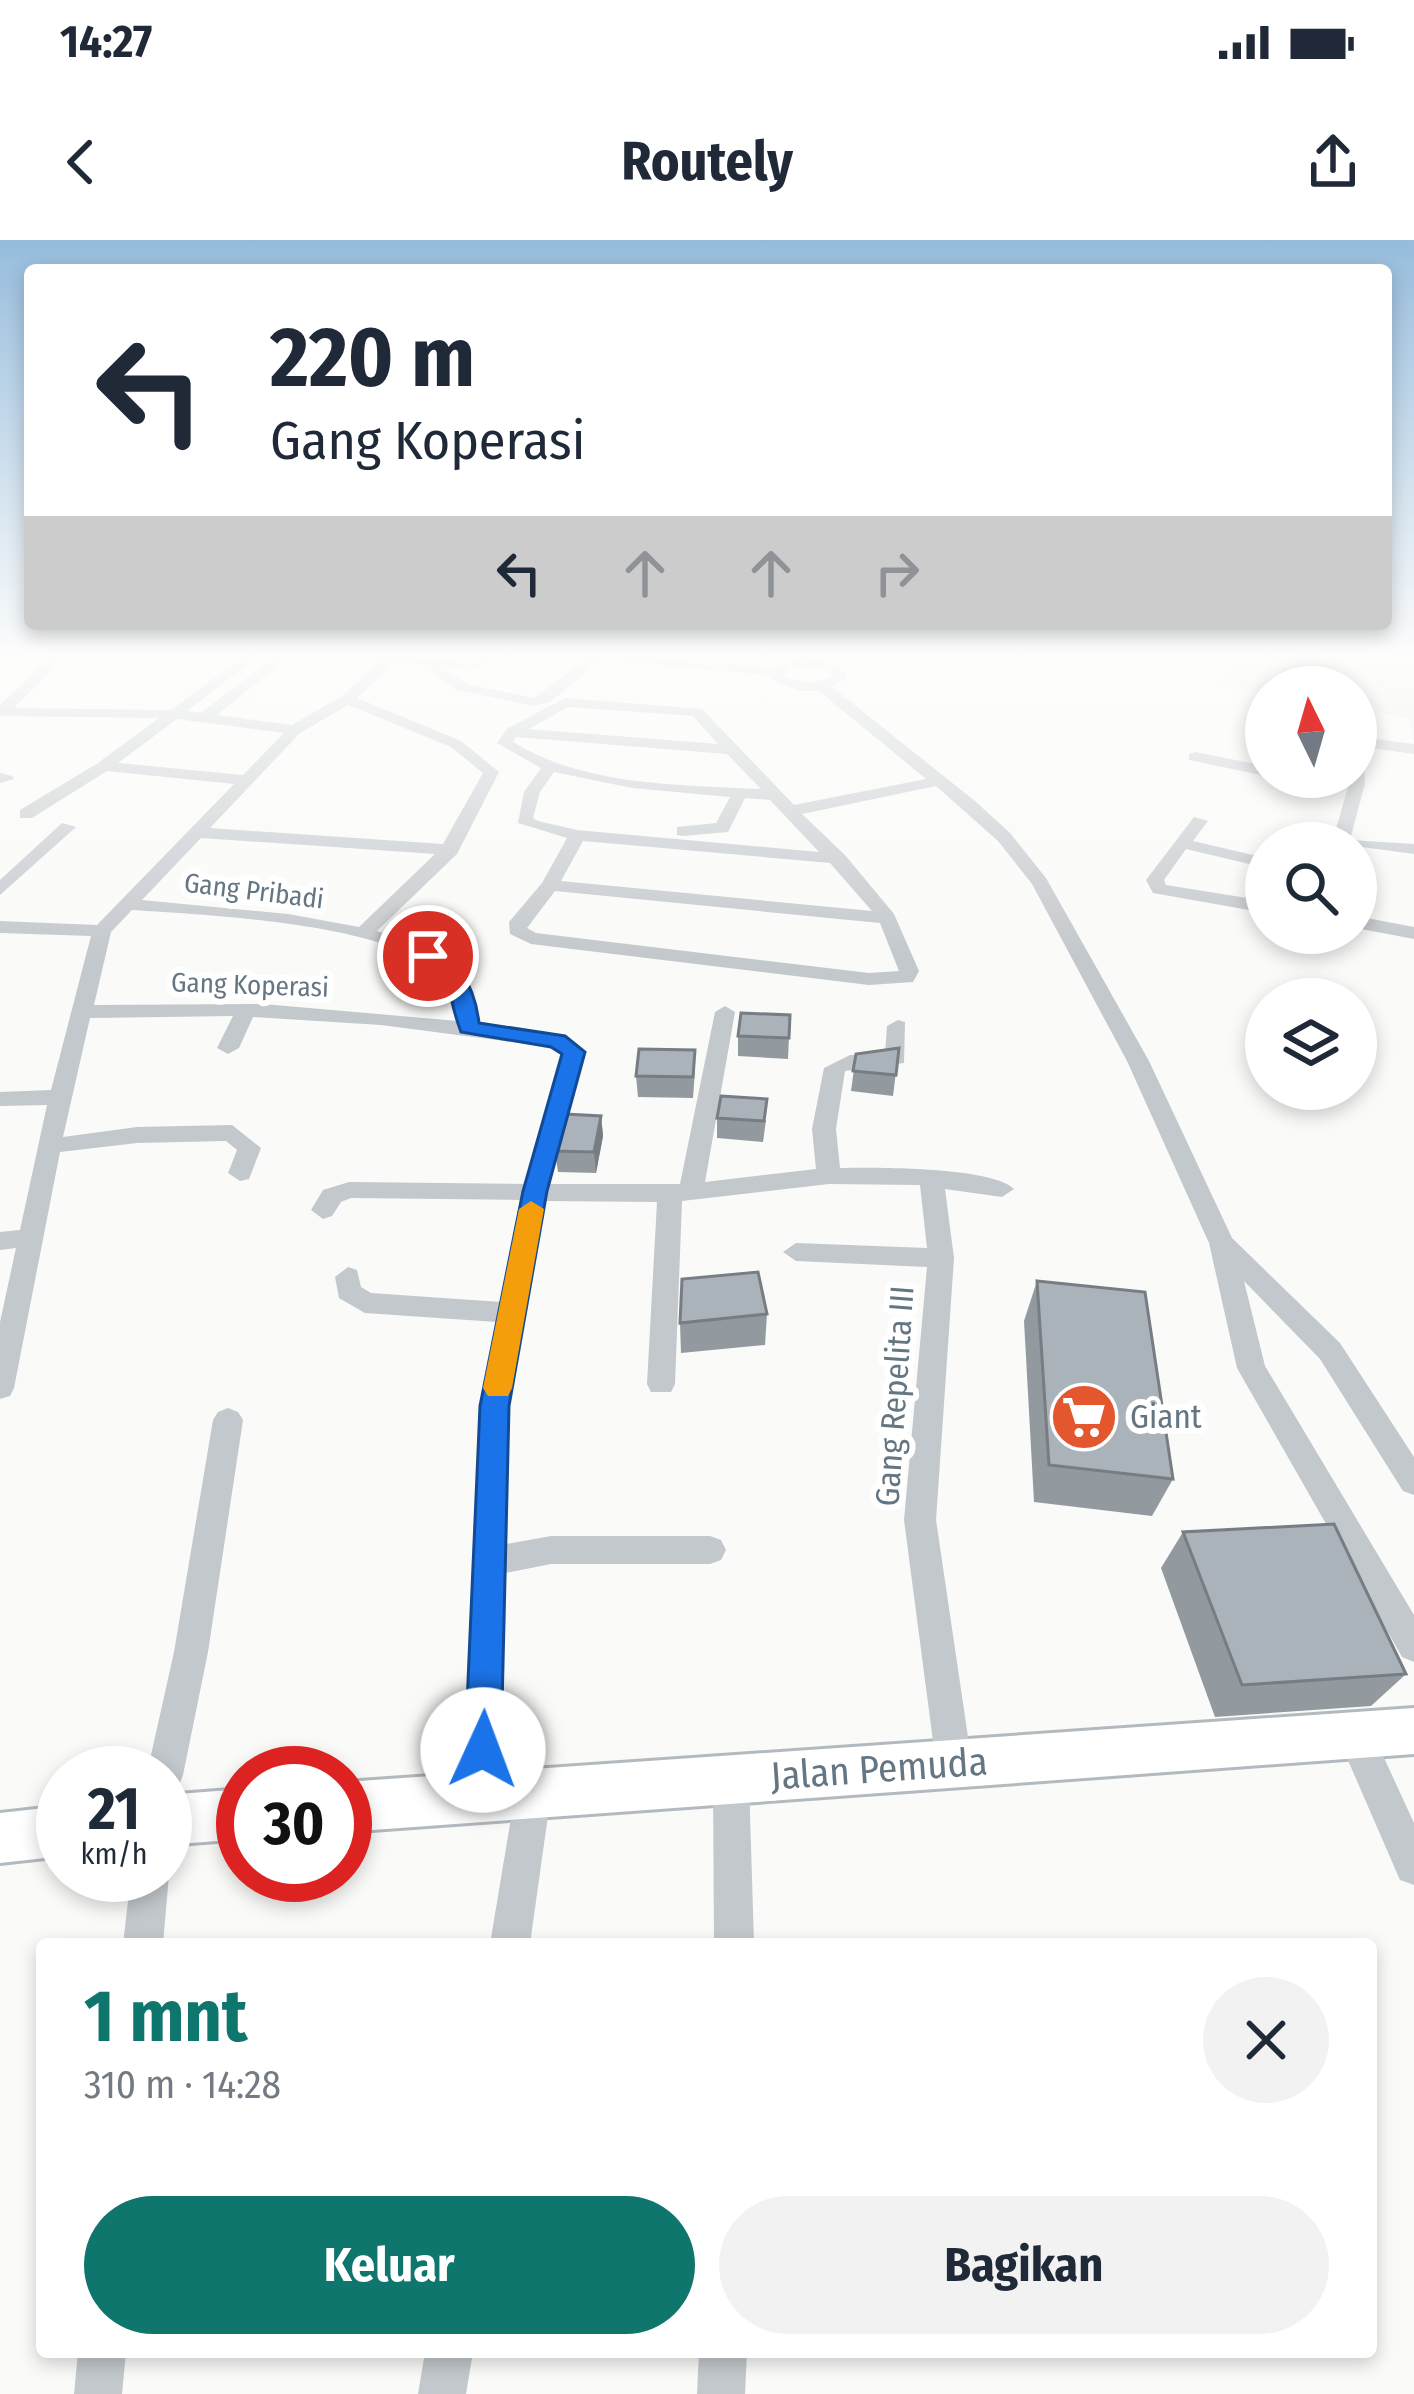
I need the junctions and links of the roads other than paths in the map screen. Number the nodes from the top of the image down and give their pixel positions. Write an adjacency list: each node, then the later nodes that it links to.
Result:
1 (117, 757): 8 (street)
2 (269, 757): 11 (street)
3 (472, 757): 25 (street)
4 (529, 757): 10 (street)
5 (736, 757): 14 (street)
6 (908, 757): 12 (street)
7 (1195, 757): 9 (street)
8 (104, 766): 11 (street); 16 (street)
9 (1245, 767)
10 (549, 768): 13 (street); 20 (street)
11 (246, 780): 19 (street)
12 (938, 781): 15 (street); 56 (street)
13 (740, 793): 14 (street); 21 (street)
14 (774, 795): 15 (street)
15 (790, 812): 27 (street)
16 (26, 814)
17 (1200, 821): 22 (street)
18 (68, 827): 29 (street)
19 (196, 832): 25 (street); 30 (street)
20 (577, 835): 21 (street); 28 (street)
21 (621, 838): 27 (street)
22 (1183, 842): 26 (street); 31 (street)
23 (1377, 846): 24 (street)
24 (1414, 849)
25 (451, 850): 36 (street)
26 (1245, 858)
27 (838, 859): 32 (street)
28 (550, 885): 32 (street); 32 (street)
29 (0, 890)
30 (124, 904): 35 (street); 36 (street, Gang Pribadi)
31 (1245, 904)
32 (887, 918)
33 (1377, 926): 37 (street)
34 (0, 927): 35 (street)
35 (102, 932): 39 (street)
36 (364, 932): 42 (street, Gang Pribadi)
37 (1414, 933)
38 (246, 1010): 39 (street, Gang Koperasi); 42 (street, Gang Koperasi); 43 (street)
39 (84, 1012): 44 (street)
40 (725, 1012): 52 (street)
41 (898, 1026): 48 (street)
42 (469, 1028): 51 (street, Gang Koperasi)
43 (229, 1048)
44 (60, 1096): 45 (street); 46 (street)
45 (0, 1099)
46 (50, 1146): 47 (street); 54 (street)
47 (240, 1172)
48 (830, 1176): 49 (street); 52 (street)
49 (931, 1177): 50 (street); 58 (street, Gang Repelita III)
50 (1002, 1189)
51 (535, 1191): 52 (street); 53 (street); 60 (street)
52 (681, 1193): 61 (street)
53 (323, 1210)
54 (32, 1238): 55 (street); 62 (street)
55 (0, 1240)
56 (1222, 1243): 64 (street); 67 (street)
57 (796, 1252): 58 (street)
58 (941, 1258): 71 (street, Gang Repelita III)
59 (348, 1277): 60 (street)
60 (510, 1313): 66 (street)
61 (661, 1384)
62 (0, 1388)
63 (228, 1420): 70 (street)
64 (1414, 1482)
65 (710, 1550): 66 (street)
66 (490, 1561): 74 (street)
67 (1414, 1646)
68 (1414, 1731): 69 (main road, Jalan Pemuda)
69 (1355, 1735): 71 (main road, Jalan Pemuda); 78 (street)
70 (171, 1746)
71 (954, 1764): 72 (main road, Jalan Pemuda)
72 (731, 1780): 73 (main road, Jalan Pemuda); 82 (street)
73 (532, 1794): 74 (main road, Jalan Pemuda); 81 (street)
74 (481, 1798): 75 (main road, Jalan Pemuda)
75 (372, 1805)
76 (36, 1834): 77 (main road)
77 (0, 1838)
78 (1414, 1866)
79 (147, 1902): 80 (street)
80 (144, 1938)
81 (510, 1938)
82 (734, 1938)
83 (101, 2358): 86 (street)
84 (447, 2358): 87 (street)
85 (723, 2358): 88 (street)
86 (98, 2394)
87 (442, 2394)
88 (721, 2394)

